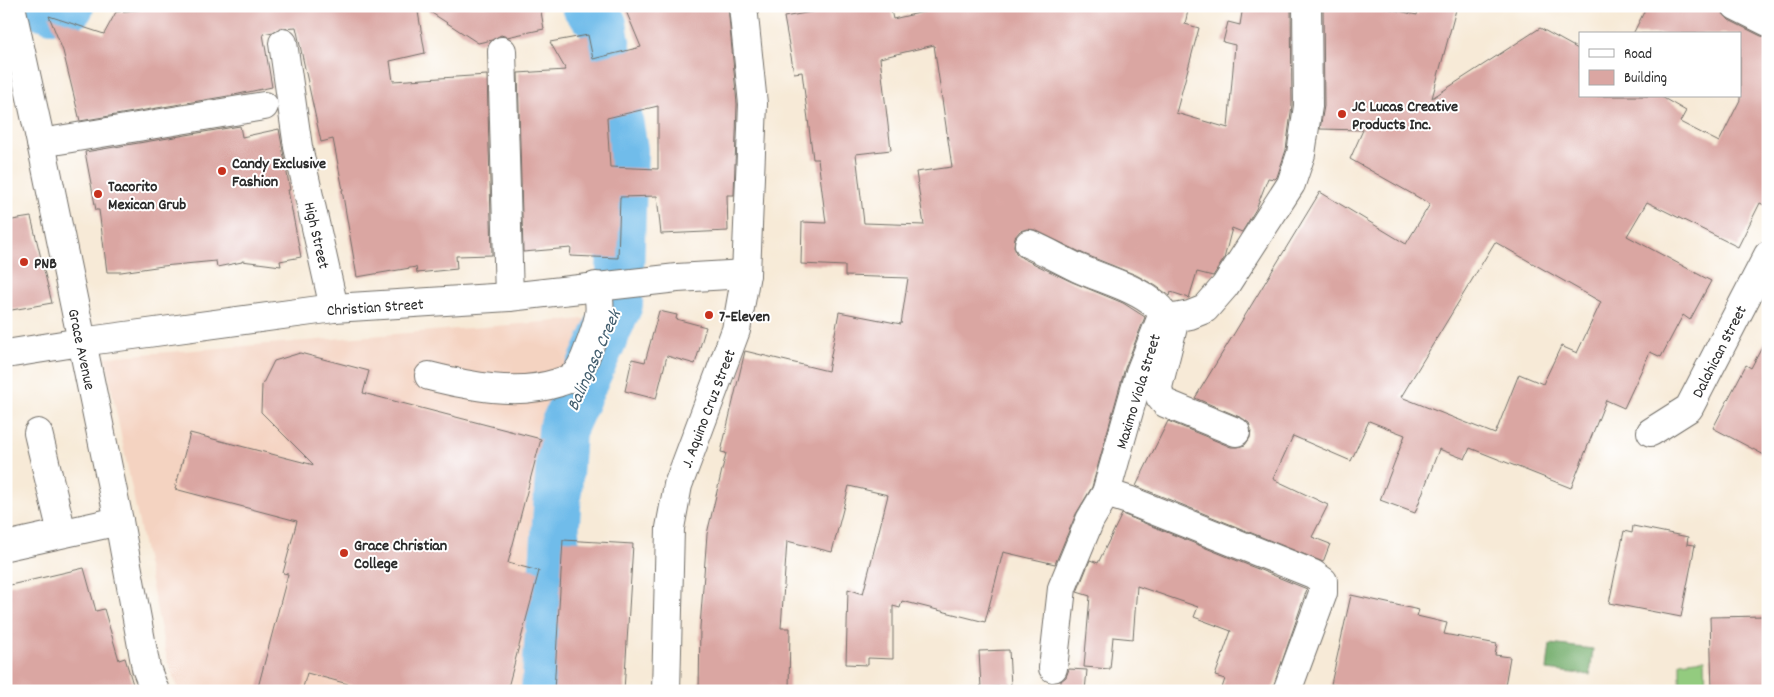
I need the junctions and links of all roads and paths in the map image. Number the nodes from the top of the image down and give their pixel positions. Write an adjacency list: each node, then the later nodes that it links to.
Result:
1 (743, 6): 12 (street, J. Aquino Cruz Street)
2 (1307, 6): 16 (street, Maximo Viola Street)
3 (1736, 6): 5 (street)
4 (12, 9): 9 (street, Grace Avenue)
5 (1768, 22)
6 (283, 43): 15 (street, High Street)
7 (502, 52): 14 (street)
8 (264, 106): 9 (street)
9 (41, 143): 17 (street, Grace Avenue)
10 (1029, 244): 16 (street)
11 (1768, 254): 21 (street, Dalahican Street)
12 (746, 274): 13 (street, Christian Street); 29 (street, J. Aquino Cruz Street)
13 (601, 286): 14 (street, Christian Street); 19 (street)
14 (509, 296): 15 (street, Christian Street)
15 (334, 308): 17 (street, Christian Street)
16 (1168, 317): 20 (street); 23 (street, Maximo Viola Street)
17 (81, 342): 18 (street, Christian Street); 24 (street, Grace Avenue)
18 (6, 354)
19 (429, 376)
20 (1236, 432)
21 (1652, 432)
22 (38, 433): 25 (street)
23 (1106, 493): 27 (street, Maximo Viola Street); 30 (street)
24 (119, 521): 25 (street); 28 (street, Grace Avenue)
25 (62, 533): 26 (street)
26 (6, 546)
27 (1053, 668)
28 (155, 691)
29 (666, 691)
30 (1287, 691)

